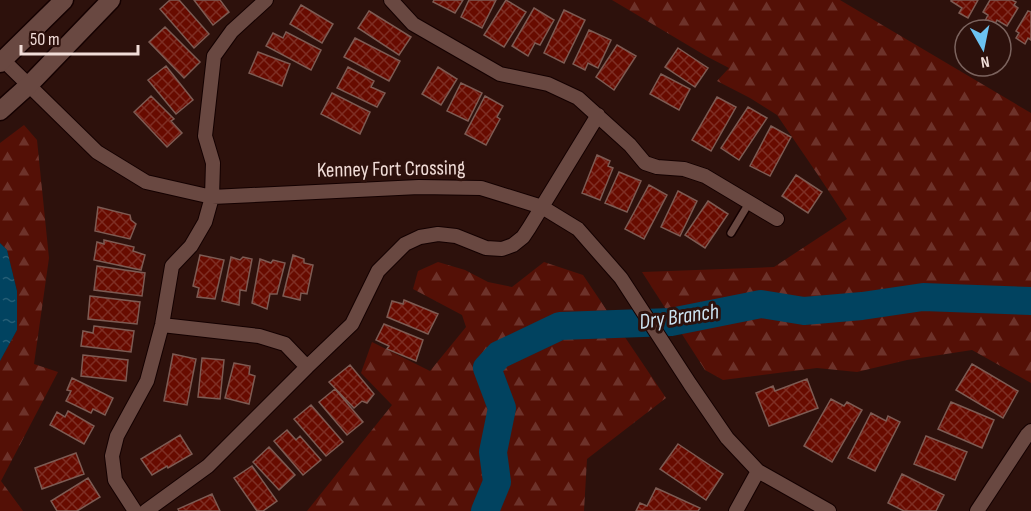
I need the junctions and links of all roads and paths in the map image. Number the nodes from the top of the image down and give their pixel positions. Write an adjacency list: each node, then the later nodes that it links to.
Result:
1 (64, 0): 5 (street)
2 (111, 0): 6 (street)
3 (266, 0): 9 (street)
4 (391, 0): 8 (street)
5 (2, 61): 6 (street, Kenney Fort Crossing)
6 (29, 85): 7 (street); 9 (street, Kenney Fort Crossing)
7 (0, 111)
8 (598, 115): 10 (street); 11 (street)
9 (212, 197): 11 (street, Kenney Fort Crossing); 14 (street)
10 (749, 203): 12 (street); 13 (lane)
11 (542, 207): 15 (street); 17 (street, Kenney Fort Crossing)
12 (777, 219)
13 (731, 233)
14 (162, 325): 15 (street); 18 (street)
15 (307, 367): 19 (street)
16 (1031, 431): 22 (street)
17 (758, 471): 20 (street); 21 (street, Kenney Fort Crossing)
18 (135, 511)
19 (146, 511)
20 (736, 511)
21 (829, 511)
22 (977, 511)

